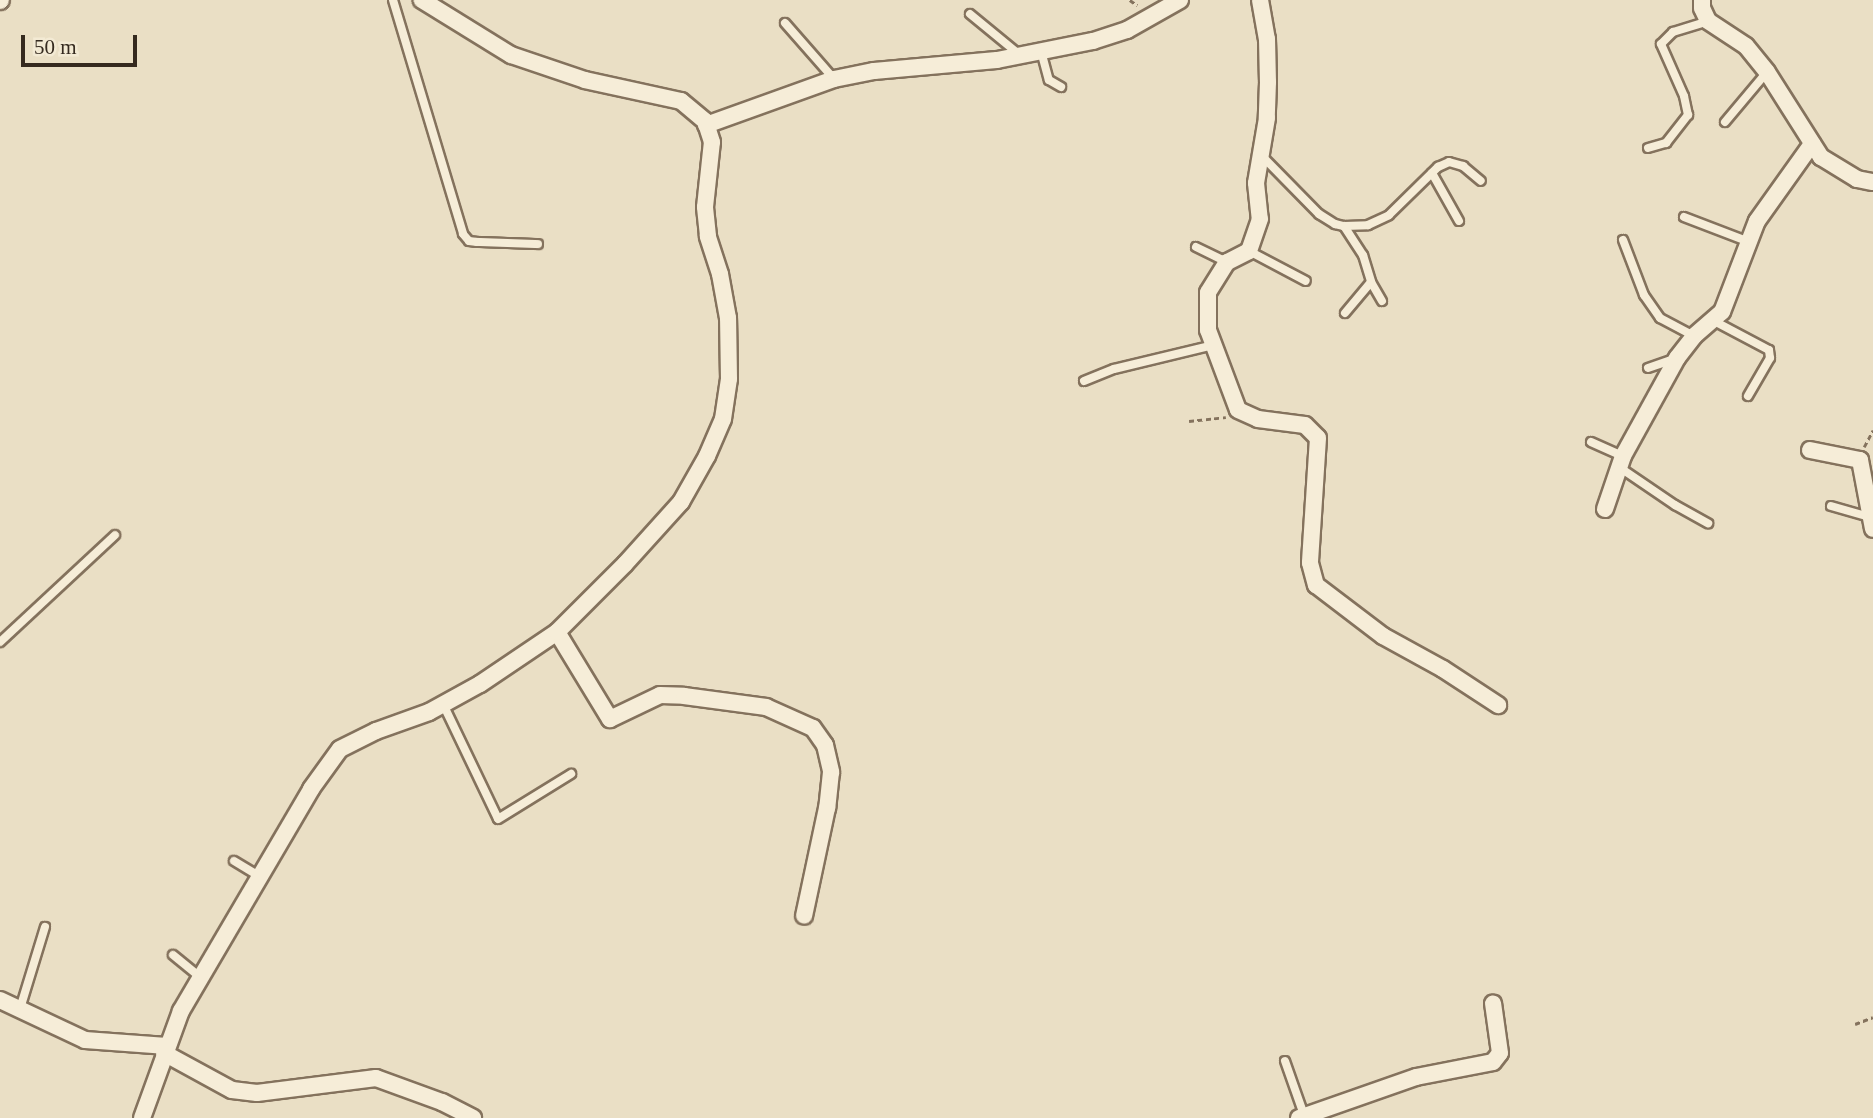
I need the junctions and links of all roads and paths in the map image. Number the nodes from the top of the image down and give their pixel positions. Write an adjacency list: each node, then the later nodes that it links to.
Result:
1 (393, 0): 27 (lane)
2 (422, 0): 15 (street)
3 (1180, 0): 9 (street)
4 (1260, 0): 18 (street)
5 (1702, 0): 7 (street)
6 (970, 14): 10 (lane)
7 (1707, 21): 11 (street); 17 (lane)
8 (785, 23): 12 (lane)
9 (1041, 51): 10 (street); 13 (lane)
10 (1020, 55): 12 (street)
11 (1767, 72): 14 (lane); 16 (street)
12 (834, 79): 15 (street)
13 (1062, 87)
14 (1725, 122)
15 (706, 125): 54 (street)
16 (1812, 144): 21 (street); 26 (street)
17 (1648, 148)
18 (1261, 155): 24 (lane); 29 (street)
19 (1432, 173): 20 (lane); 23 (lane); 24 (lane)
20 (1481, 181)
21 (1873, 182)
22 (1684, 217): 26 (lane)
23 (1459, 221)
24 (1344, 226): 32 (lane)
25 (1623, 240): 36 (lane)
26 (1749, 242): 35 (street)
27 (538, 244)
28 (1196, 247): 30 (lane)
29 (1249, 251): 30 (street); 31 (lane)
30 (1227, 262): 37 (street)
31 (1306, 281)
32 (1371, 282): 33 (lane); 34 (lane)
33 (1382, 301)
34 (1345, 313)
35 (1714, 321): 36 (street); 41 (lane)
36 (1694, 336): 38 (street)
37 (1214, 345): 40 (lane); 42 (street)
38 (1676, 358): 39 (lane); 48 (street)
39 (1648, 368)
40 (1084, 381)
41 (1748, 396)
42 (1238, 410): 43 (path); 57 (street)
43 (1189, 421)
44 (1873, 430): 47 (path)
45 (1591, 442): 48 (lane)
46 (1810, 450): 47 (street)
47 (1860, 460): 52 (street)
48 (1621, 461): 50 (street); 51 (lane)
49 (1831, 506): 52 (lane)
50 (1605, 509)
51 (1708, 523)
52 (1871, 523)
53 (115, 535): 55 (lane)
54 (557, 632): 56 (street); 61 (street)
55 (0, 642)
56 (443, 704): 58 (lane); 60 (street)
57 (1498, 705)
58 (570, 774)
59 (234, 861): 60 (lane)
60 (259, 876): 64 (street)
61 (804, 916)
62 (45, 927): 67 (lane)
63 (173, 955): 64 (lane)
64 (200, 977): 70 (street)
65 (0, 1000): 67 (street)
66 (1493, 1003): 72 (street)
67 (19, 1012): 70 (street)
68 (1873, 1017): 69 (path)
69 (1855, 1024)
70 (165, 1049): 73 (street); 74 (street)
71 (1285, 1061): 72 (lane)
72 (1302, 1117)
73 (142, 1118)
74 (473, 1118)

